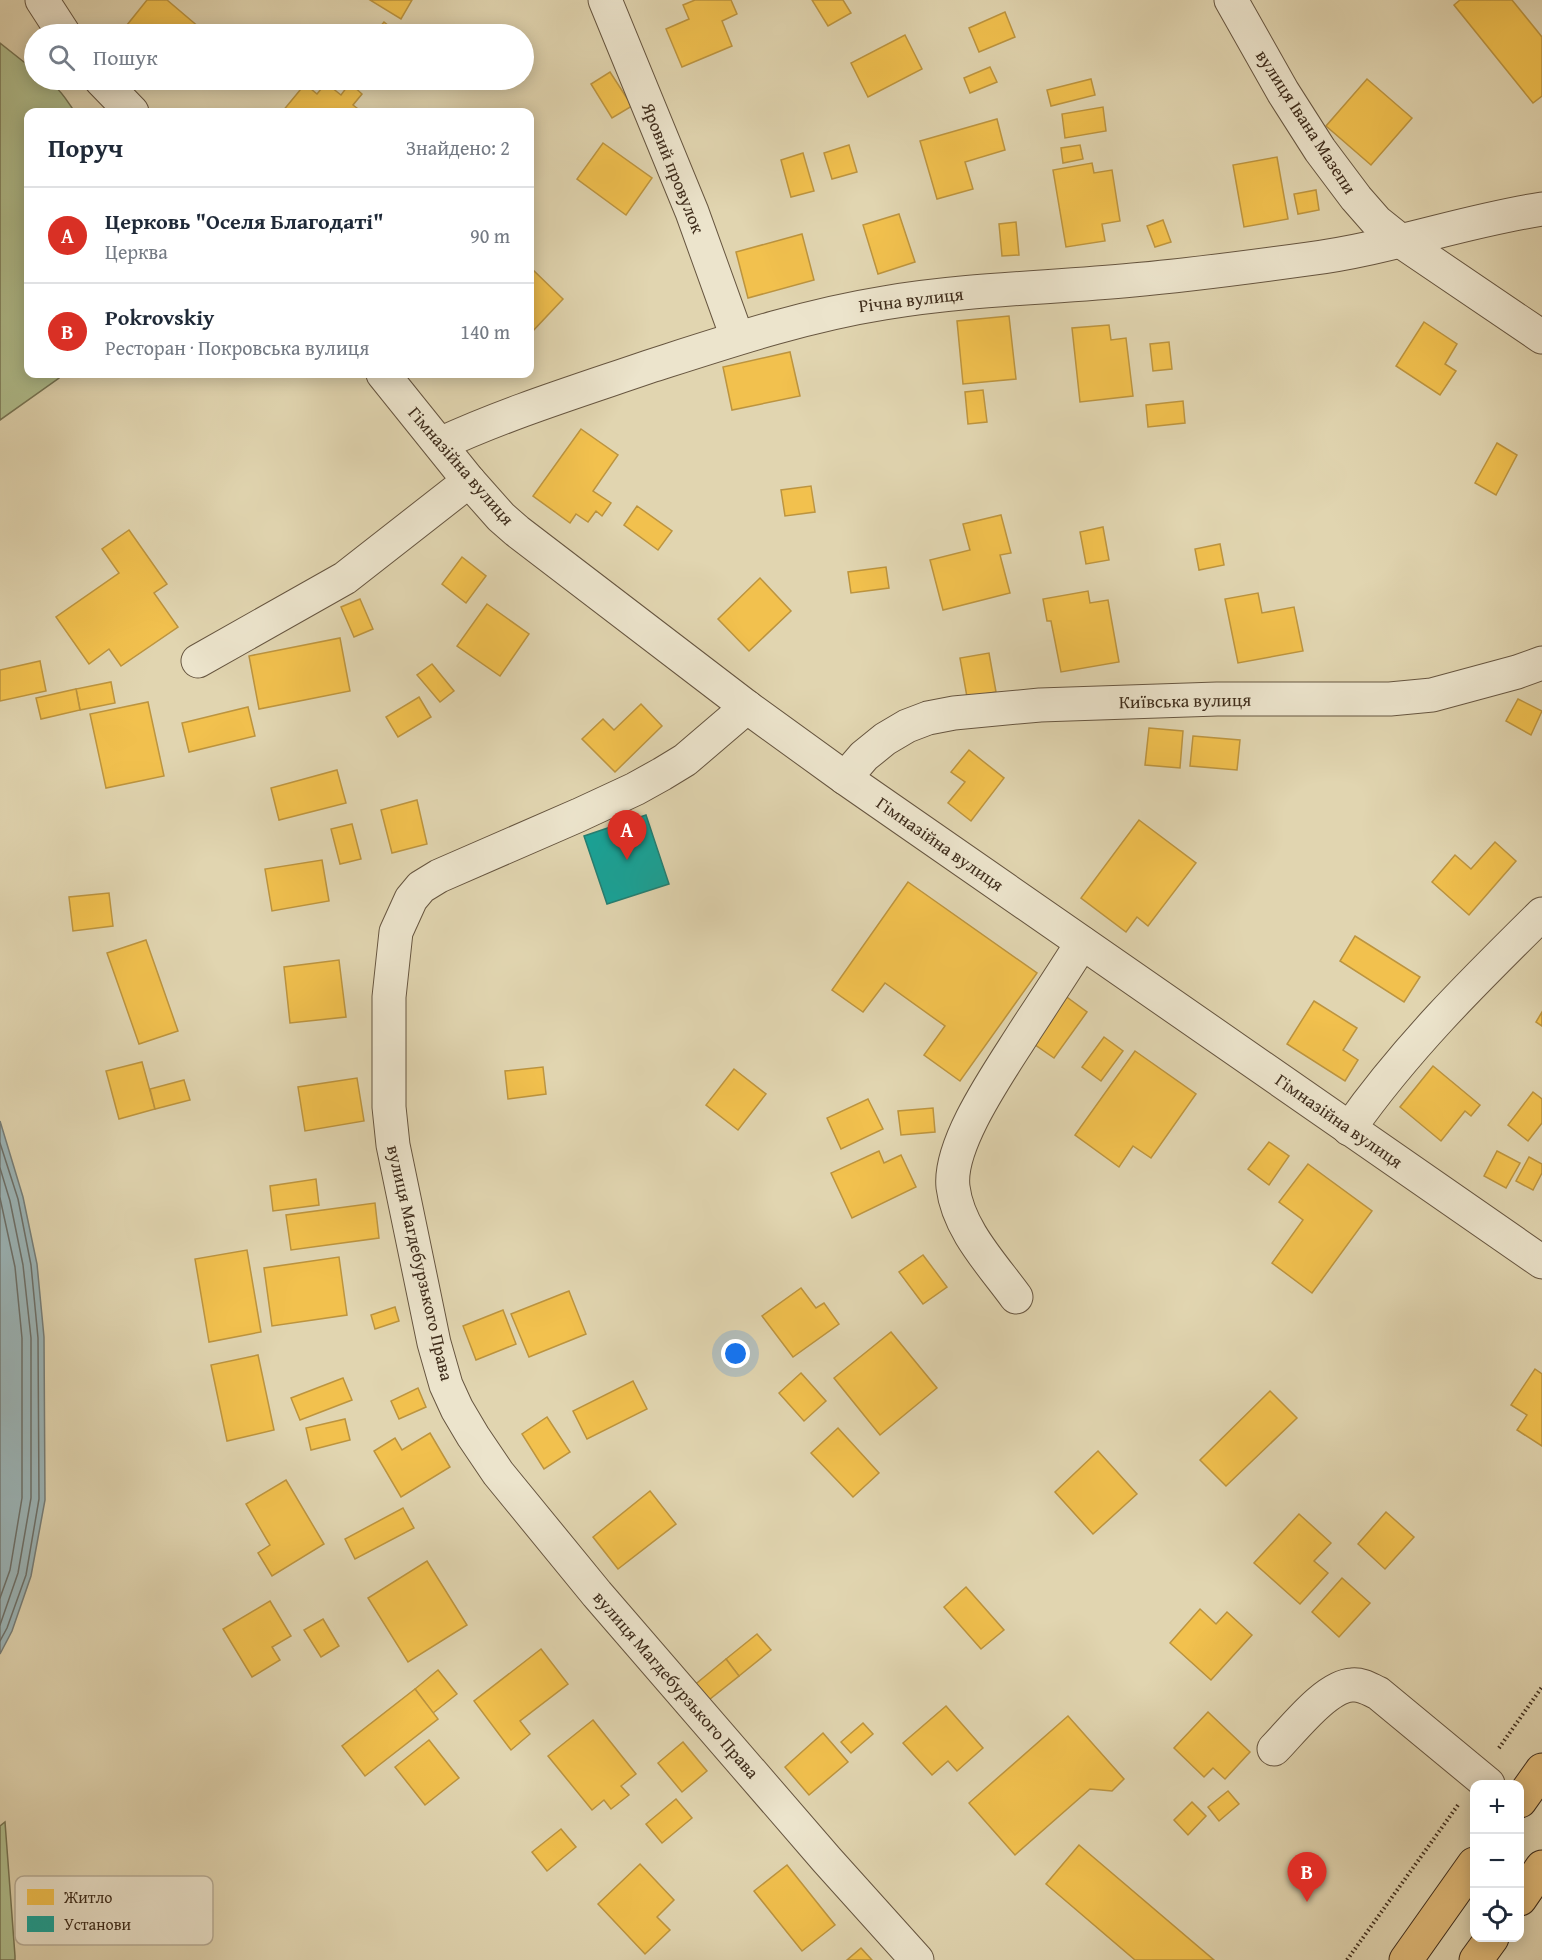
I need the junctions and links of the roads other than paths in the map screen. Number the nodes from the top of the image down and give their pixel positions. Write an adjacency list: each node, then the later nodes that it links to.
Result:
1 (42, 0): 4 (street)
2 (605, 0): 9 (street, Яровий провулок)
3 (1231, 0): 8 (street, вулиця Івана Мазепи)
4 (58, 24)
5 (110, 90): 6 (street)
6 (128, 108)
7 (1542, 209): 8 (street)
8 (1402, 242): 9 (street, Річна вулиця); 10 (street, вулиця Івана Мазепи)
9 (737, 337): 12 (street, Річна вулиця)
10 (1542, 337)
11 (386, 378): 12 (street, Гімназійна вулиця)
12 (440, 444): 13 (street, Гімназійна вулиця)
13 (470, 481): 14 (street); 16 (street, Гімназійна вулиця)
14 (198, 661)
15 (1542, 663): 17 (street, Київська вулиця)
16 (747, 707): 17 (street, Гімназійна вулиця); 31 (street, вулиця Магдебурзького Права)
17 (845, 778): 19 (street, Гімназійна вулиця)
18 (1542, 914): 20 (street)
19 (1082, 943): 20 (street, Гімназійна вулиця); 22 (street)
20 (1349, 1129): 21 (street, Гімназійна вулиця)
21 (1542, 1262)
22 (1016, 1297)
23 (1274, 1749): 25 (street)
24 (1542, 1770): 26 (main road)
25 (1483, 1780)
26 (1524, 1795)
27 (1542, 1867): 29 (main road)
28 (1470, 1870): 32 (main road)
29 (1524, 1893)
30 (1489, 1942): 33 (main road)
31 (917, 1960)
32 (1406, 1960)
33 (1476, 1960)

